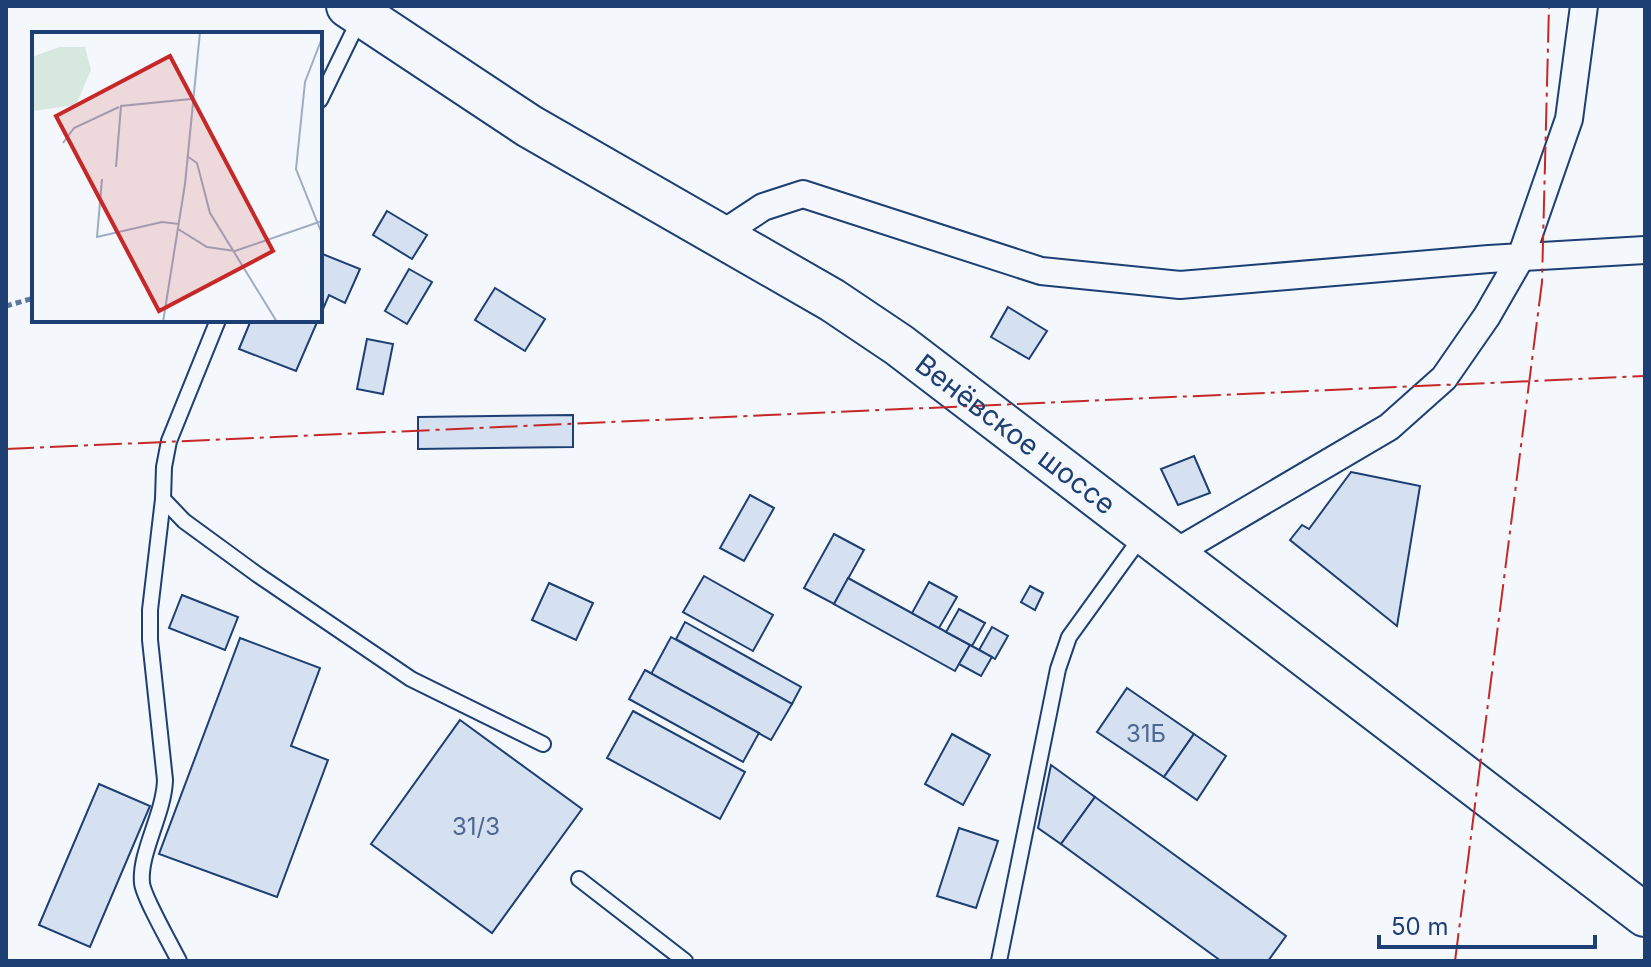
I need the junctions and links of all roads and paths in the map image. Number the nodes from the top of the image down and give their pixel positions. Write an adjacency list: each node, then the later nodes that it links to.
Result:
1 (1584, 6): 6 (street)
2 (355, 11): 3 (lane); 4 (main road, Венёвское шоссе)
3 (322, 95)
4 (722, 234): 6 (street); 11 (main road, Венёвское шоссе)
5 (1645, 250): 6 (street)
6 (1521, 257): 11 (street)
7 (32, 299): 8 (path)
8 (6, 306)
9 (217, 322): 10 (lane)
10 (163, 499): 12 (lane); 15 (lane)
11 (1159, 543): 14 (main road, Венёвское шоссе); 17 (lane)
12 (543, 744)
13 (579, 879): 16 (lane)
14 (1645, 915)
15 (179, 961)
16 (685, 961)
17 (999, 961)

